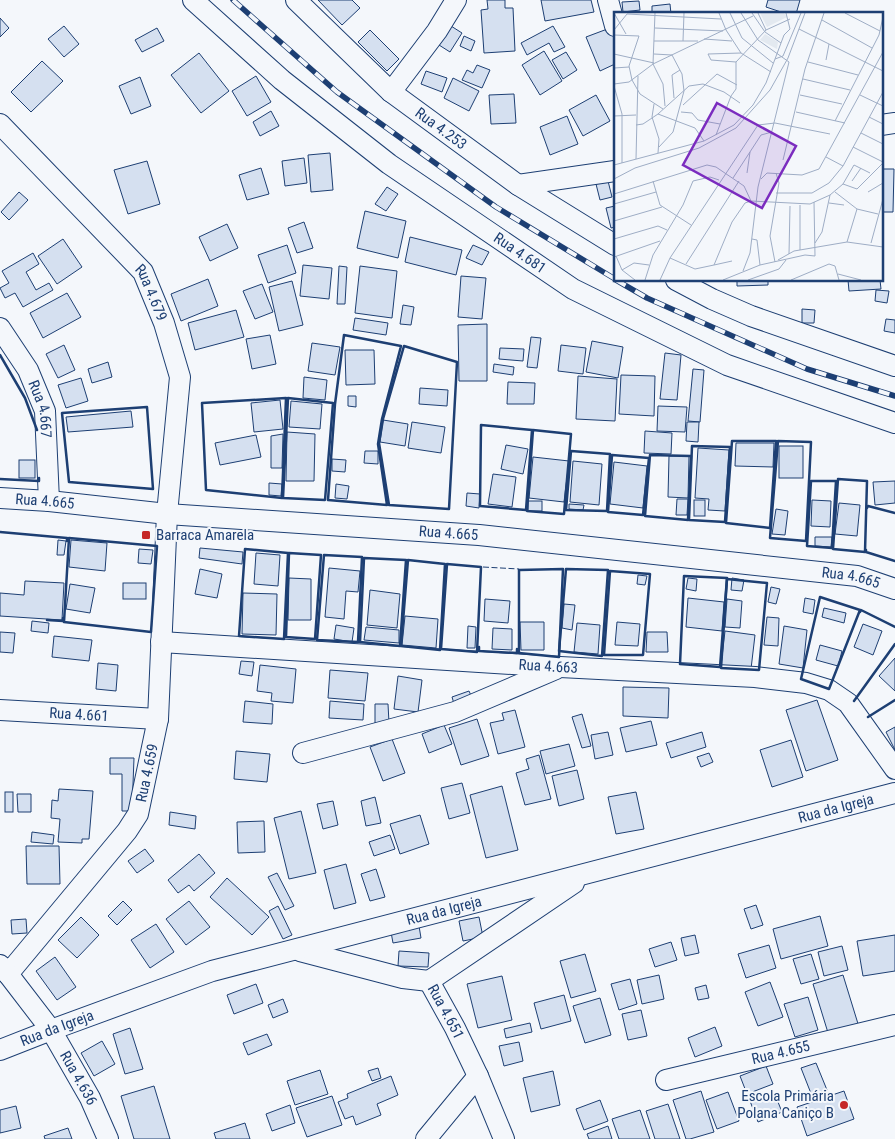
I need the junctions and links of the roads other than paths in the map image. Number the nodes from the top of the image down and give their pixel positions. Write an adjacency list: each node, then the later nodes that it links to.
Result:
1 (194, 0): 16 (street, Rua 4.681)
2 (296, 0): 6 (street, Rua 4.253)
3 (456, 0): 6 (street)
4 (608, 0): 5 (street)
5 (614, 22)
6 (391, 92): 11 (street, Rua 4.253)
7 (895, 123): 9 (street)
8 (0, 124): 19 (street, Rua 4.679)
9 (882, 125)
10 (614, 171): 11 (street)
11 (518, 185): 12 (street, Rua 4.253)
12 (614, 244)
13 (678, 281): 15 (street)
14 (0, 328): 18 (street, Rua 4.667)
15 (895, 366)
16 (895, 423)
17 (0, 498): 18 (street, Rua 4.665)
18 (49, 501): 19 (street, Rua 4.665)
19 (167, 514): 20 (street, Rua 4.665); 21 (street, Rua 4.659)
20 (895, 589)
21 (162, 642): 22 (street, Rua 4.663); 24 (street, Rua 4.659)
22 (560, 667): 25 (street); 26 (street, Rua 4.663)
23 (0, 710): 24 (street, Rua 4.661)
24 (158, 720): 30 (street, Rua 4.659)
25 (302, 753)
26 (895, 769)
27 (895, 793): 28 (street, Rua da Igreja)
28 (587, 874): 29 (street, Rua da Igreja); 31 (street)
29 (297, 950): 31 (street, Rua 4.651); 33 (street, Rua da Igreja)
30 (4, 969): 33 (street, Rua 4.636)
31 (429, 981): 35 (street, Rua 4.651)
32 (895, 1026): 36 (street, Rua 4.655)
33 (51, 1030): 34 (street, Rua da Igreja); 37 (street, Rua 4.636)
34 (0, 1050)
35 (478, 1076): 38 (street); 39 (street, Rua 4.651)
36 (666, 1080)
37 (108, 1139)
38 (426, 1139)
39 (504, 1139)

